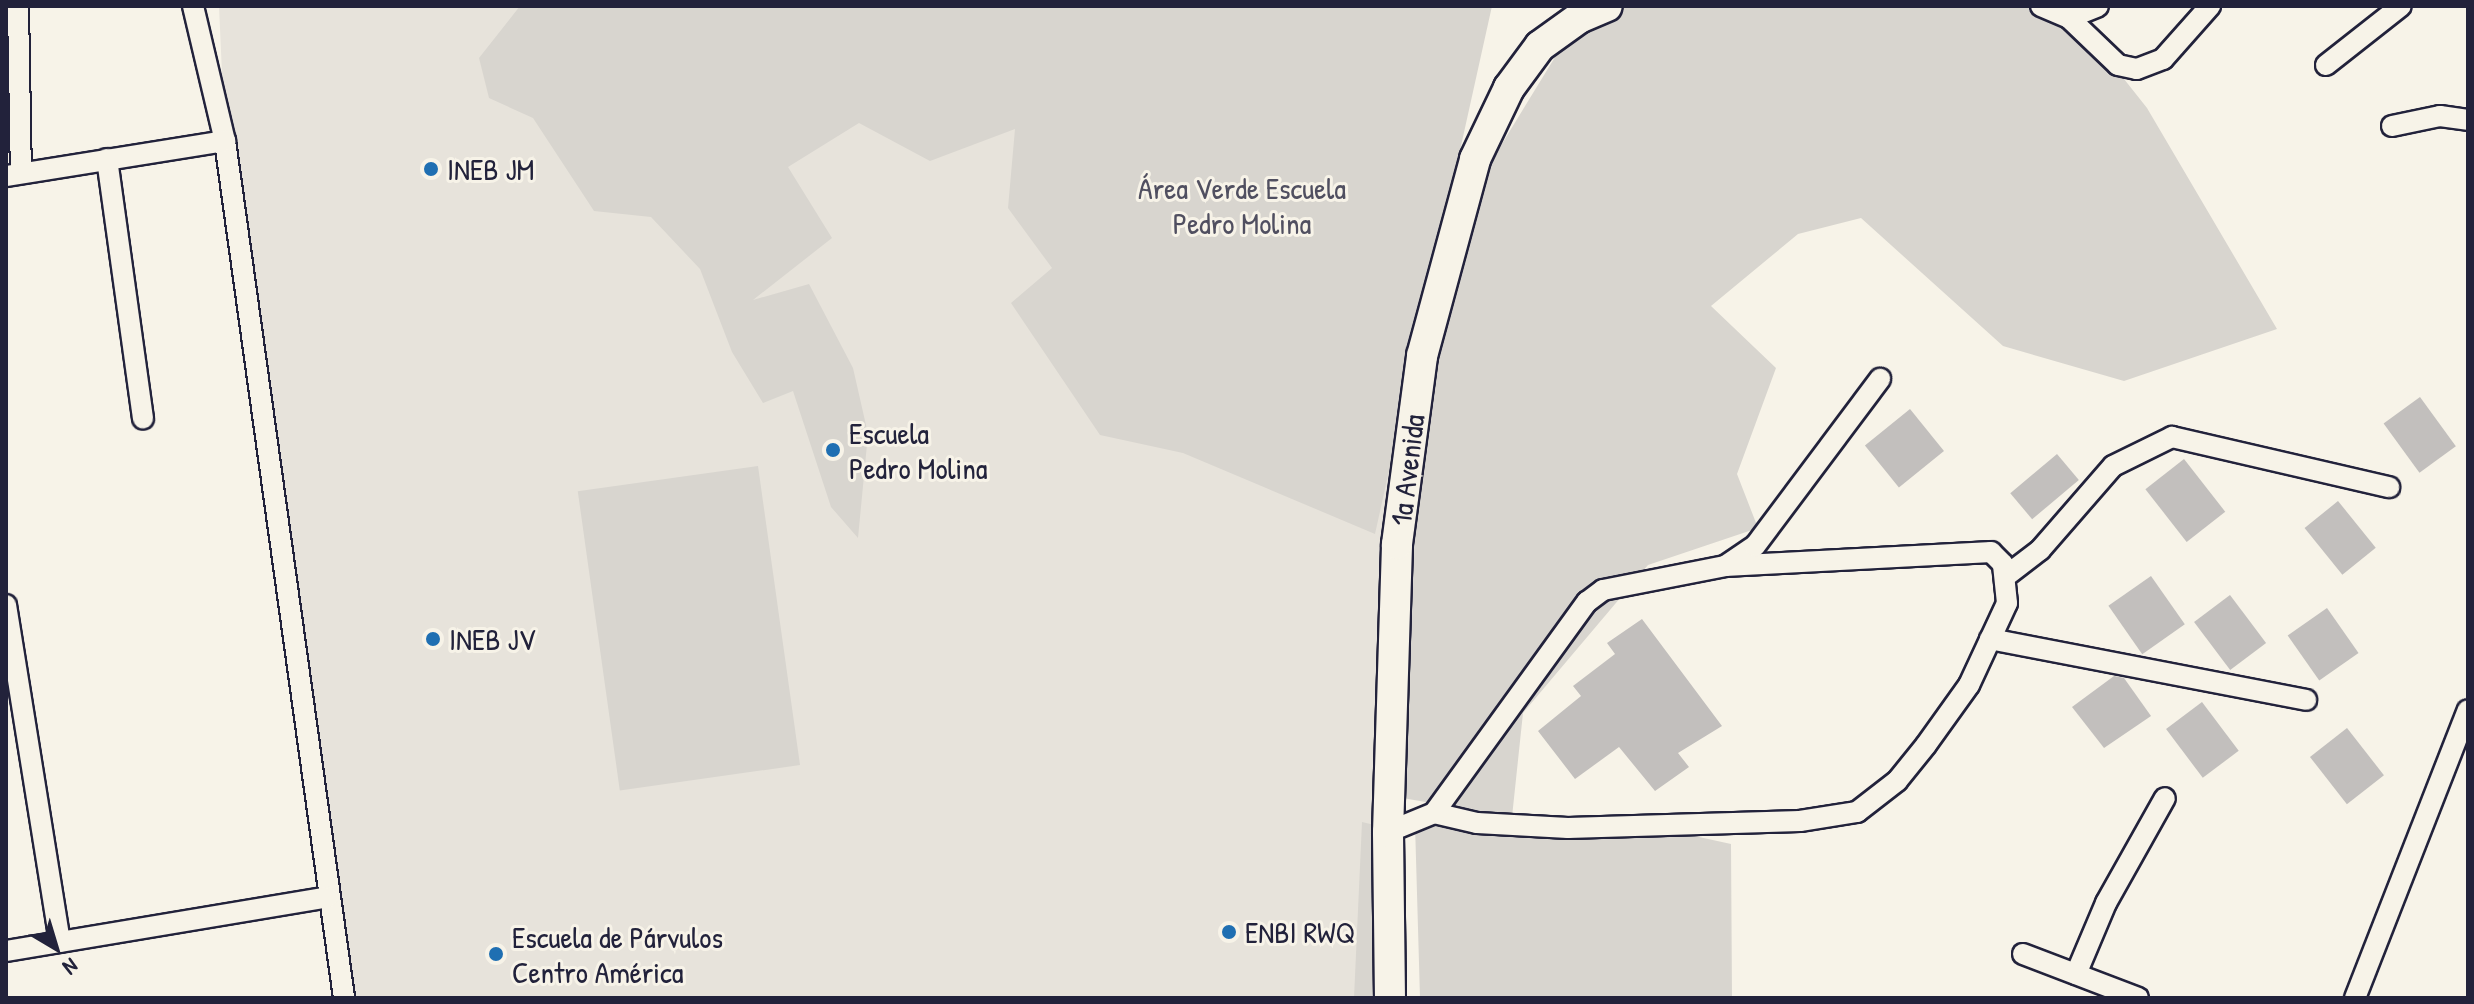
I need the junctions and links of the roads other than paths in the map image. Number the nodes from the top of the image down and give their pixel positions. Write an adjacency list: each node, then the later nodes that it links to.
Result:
1 (18, 6): 14 (street)
2 (193, 6): 12 (street)
3 (1607, 6): 26 (main road, 1a Avenida)
4 (2041, 6): 8 (street)
5 (2098, 6): 8 (street)
6 (2210, 6): 8 (street)
7 (2401, 6): 9 (street)
8 (2069, 18)
9 (2326, 65)
10 (2468, 120): 11 (street)
11 (2392, 126)
12 (225, 141): 13 (street); 27 (street)
13 (107, 159): 14 (street); 16 (street)
14 (13, 175)
15 (1880, 379): 18 (street)
16 (143, 419)
17 (2389, 487): 19 (street)
18 (1725, 566): 19 (street); 25 (street)
19 (2006, 576): 21 (street)
20 (6, 605): 28 (street)
21 (1990, 639): 22 (street); 25 (street)
22 (2306, 700)
23 (2468, 710): 35 (street)
24 (2165, 798): 31 (street)
25 (1434, 813): 26 (street)
26 (1388, 832): 33 (main road, 1a Avenida)
27 (327, 897): 28 (street); 32 (street)
28 (60, 942): 29 (street)
29 (6, 951)
30 (2023, 954): 31 (street)
31 (2076, 974): 34 (street)
32 (344, 998)
33 (1390, 998)
34 (2138, 998)
35 (2355, 998)

